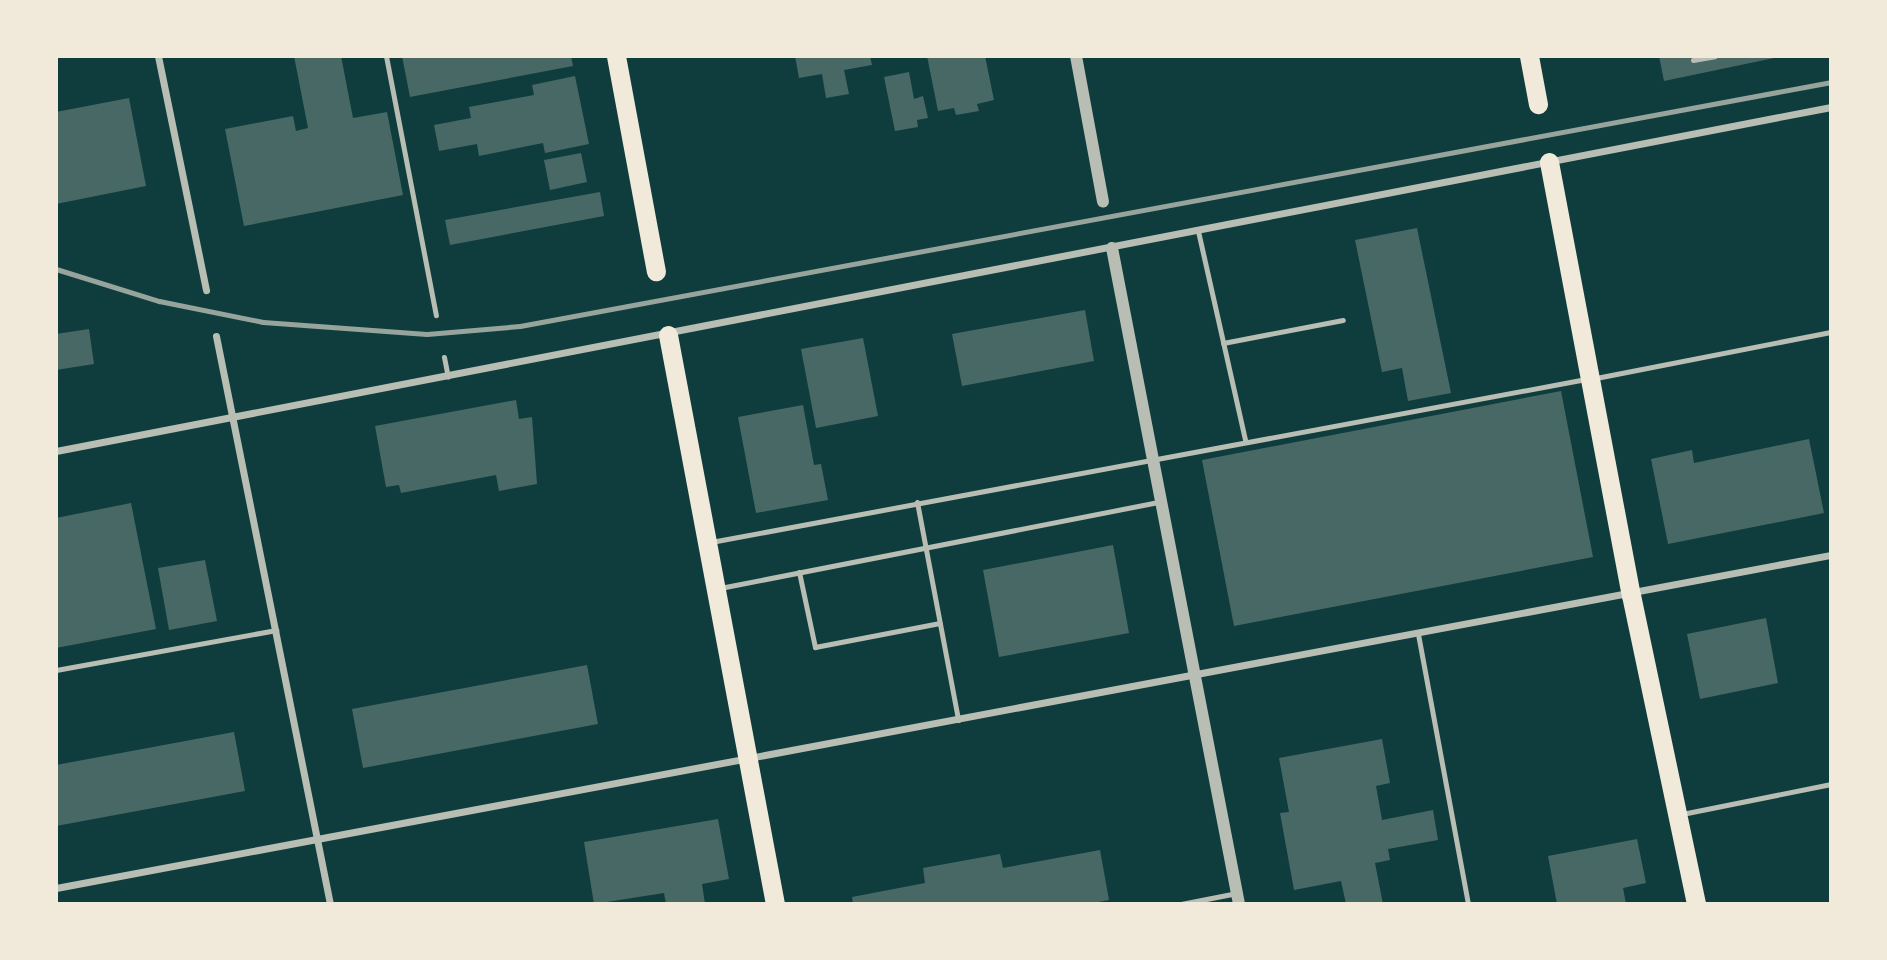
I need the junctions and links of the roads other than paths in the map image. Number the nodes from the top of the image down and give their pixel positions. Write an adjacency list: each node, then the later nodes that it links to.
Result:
1 (158, 56): 15 (street)
2 (387, 56): 16 (lane)
3 (616, 56): 14 (highway)
4 (1076, 56): 11 (street)
5 (1529, 56): 8 (highway)
6 (1715, 56): 7 (lane)
7 (1693, 61)
8 (1538, 104)
9 (1831, 107): 10 (street)
10 (1549, 162): 12 (street); 24 (highway)
11 (1103, 201)
12 (1198, 231): 13 (street); 21 (lane)
13 (1112, 248): 19 (street); 28 (street)
14 (656, 271)
15 (206, 289)
16 (436, 316)
17 (1343, 320): 21 (lane)
18 (1831, 332): 24 (lane)
19 (668, 335): 23 (street); 31 (highway)
20 (216, 336): 25 (street)
21 (1223, 343): 26 (lane)
22 (444, 356): 23 (lane)
23 (448, 377): 25 (street)
24 (1592, 378): 26 (lane); 36 (highway)
25 (233, 418): 27 (street); 38 (street)
26 (1245, 440): 28 (lane)
27 (56, 451)
28 (1152, 457): 29 (lane); 30 (street)
29 (917, 502): 31 (lane); 32 (lane)
30 (1160, 502): 32 (lane); 41 (street)
31 (708, 543): 35 (highway)
32 (925, 548): 34 (lane); 37 (lane)
33 (1831, 555): 36 (street)
34 (799, 572): 35 (lane); 37 (lane)
35 (717, 589): 43 (highway)
36 (1631, 595): 39 (street); 45 (highway)
37 (940, 623): 42 (lane)
38 (276, 630): 40 (lane); 46 (street)
39 (1418, 634): 41 (street); 52 (lane)
40 (56, 670)
41 (1195, 676): 42 (street); 48 (street)
42 (958, 720): 43 (street)
43 (748, 759): 46 (street); 50 (highway)
44 (1831, 784): 45 (lane)
45 (1679, 815): 53 (highway)
46 (317, 839): 47 (street); 49 (street)
47 (56, 888)
48 (1238, 898): 51 (lane)
49 (330, 904)
50 (775, 904)
51 (1181, 904)
52 (1468, 904)
53 (1696, 904)

